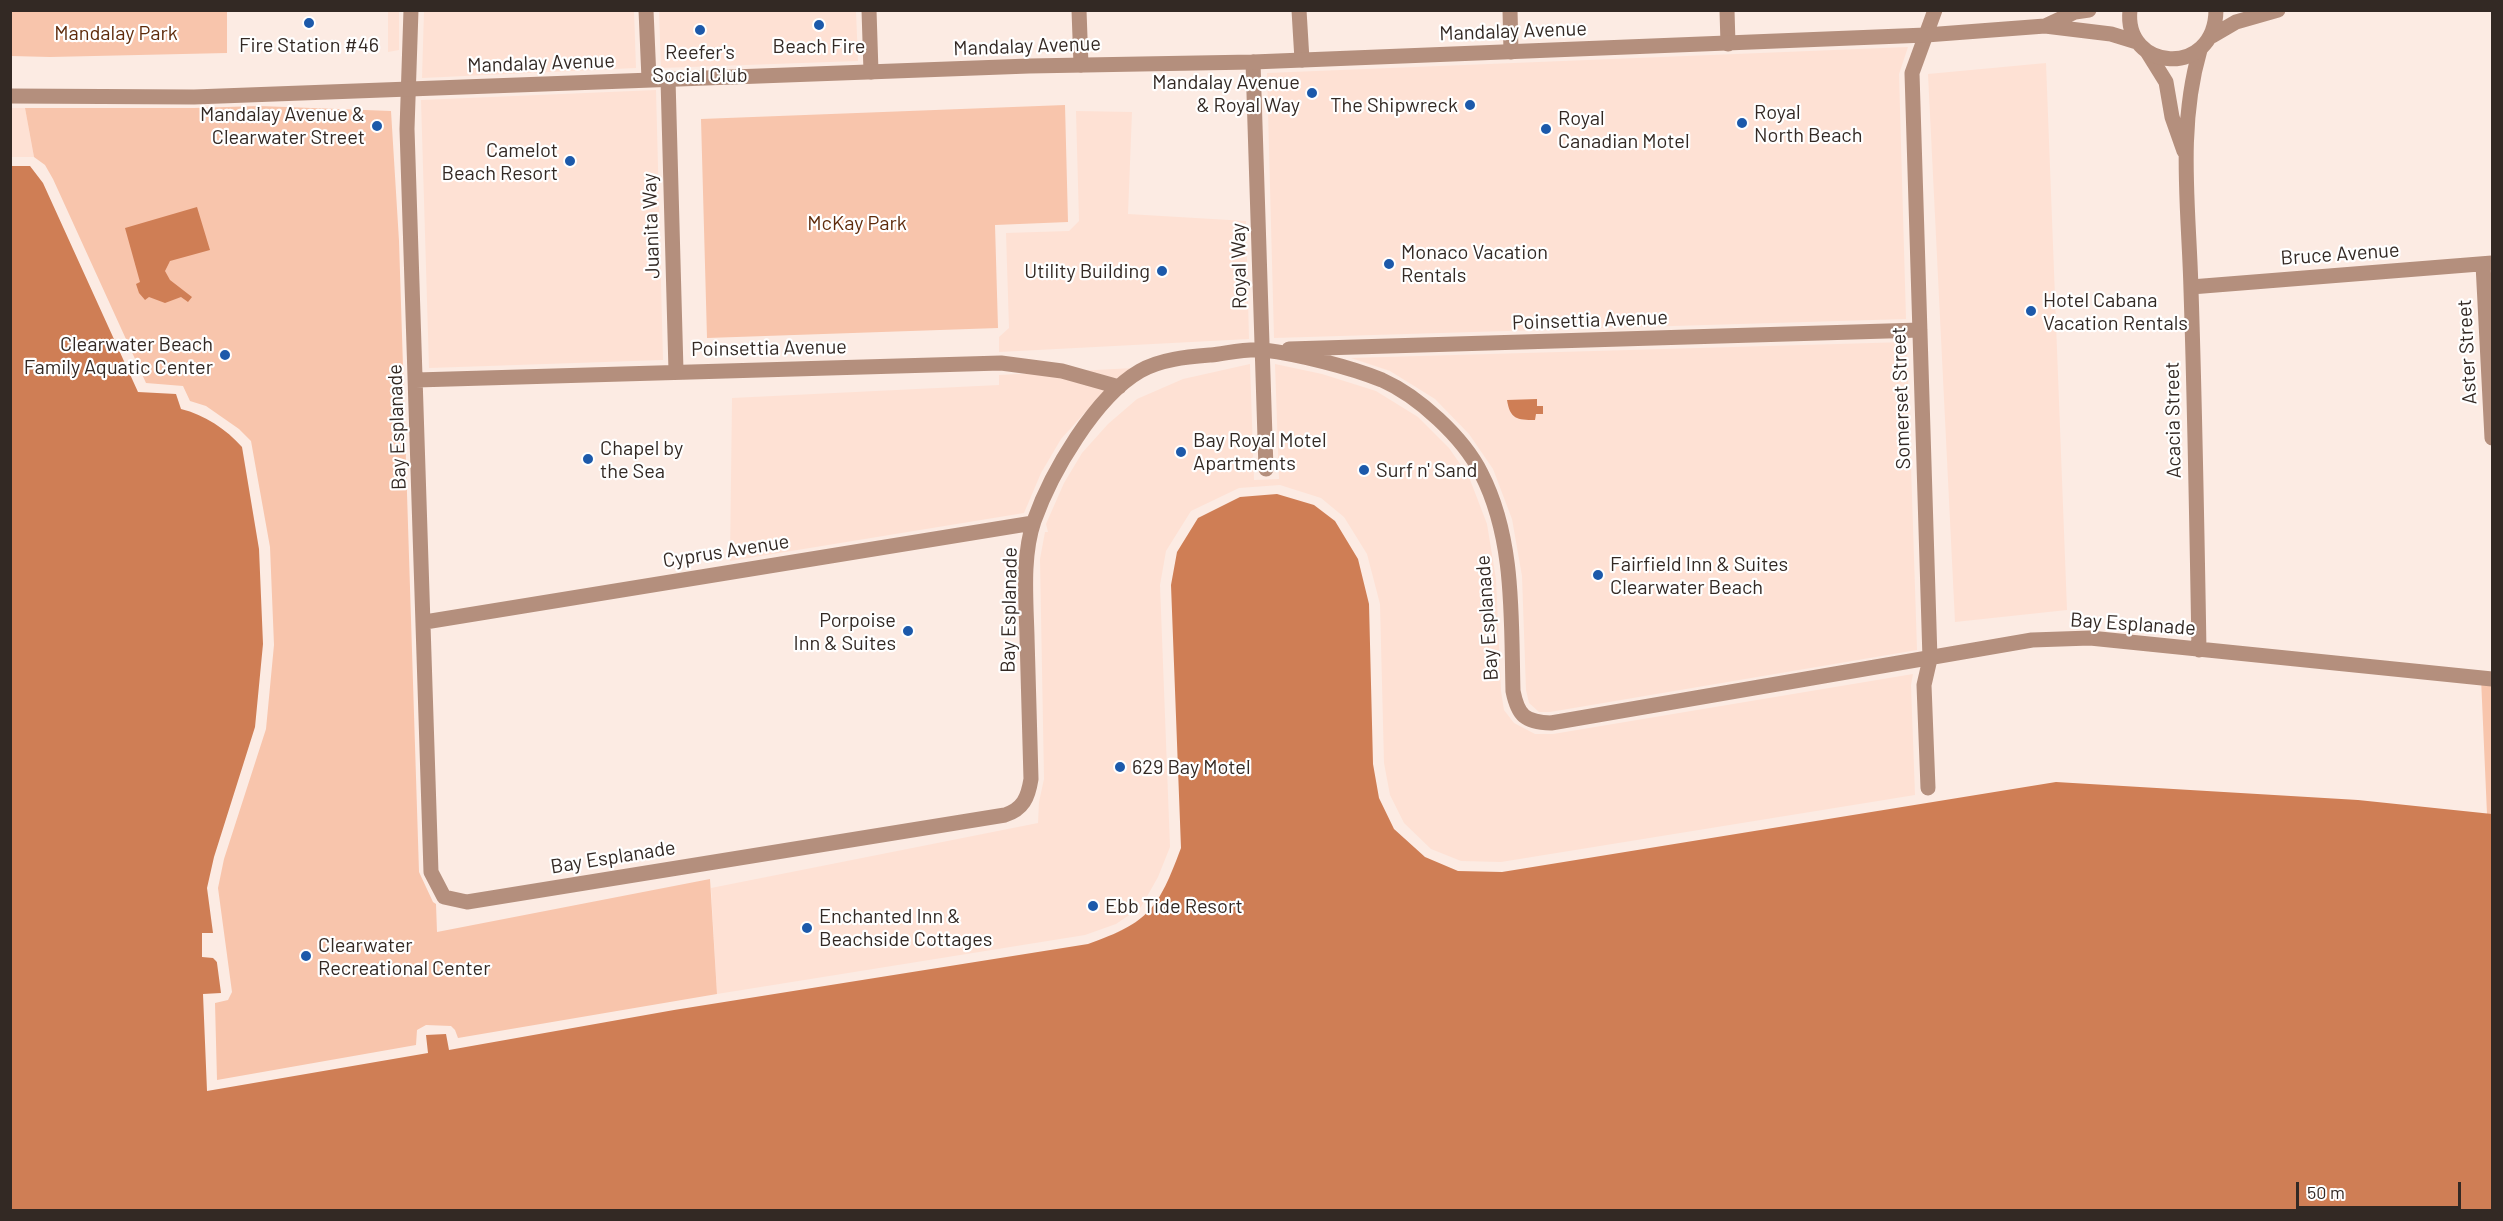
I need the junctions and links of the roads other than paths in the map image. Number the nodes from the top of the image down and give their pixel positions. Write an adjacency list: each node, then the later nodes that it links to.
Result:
1 (411, 10): 26 (street, Bay Esplanade)
2 (646, 10): 24 (street)
3 (869, 10): 23 (street)
4 (1079, 10): 22 (street)
5 (1299, 10): 20 (street)
6 (1510, 10): 19 (street)
7 (1727, 10): 16 (street)
8 (1935, 10): 14 (street, Somerset Street)
9 (2089, 10): 13 (street, Mandalay Avenue)
10 (2130, 10): 17 (street, Acacia Street)
11 (2216, 10): 15 (street)
12 (2278, 10): 15 (street)
13 (2045, 26): 14 (street, Mandalay Avenue); 17 (street, Mandalay Avenue)
14 (1926, 35): 16 (street, Mandalay Avenue); 31 (street, Somerset Street)
15 (2212, 36): 18 (street)
16 (1728, 44): 19 (street, Mandalay Avenue)
17 (2143, 47): 18 (street, Mandalay Avenue); 28 (street, Acacia Street)
18 (2200, 50): 28 (street, Acacia Street)
19 (1511, 52): 20 (street, Mandalay Avenue)
20 (1302, 60): 21 (street, Mandalay Avenue)
21 (1253, 62): 22 (street, Mandalay Avenue); 32 (street, Royal Way)
22 (1081, 65): 23 (street, Mandalay Avenue)
23 (871, 72): 25 (street, Mandalay Avenue)
24 (649, 79): 25 (street, Mandalay Avenue); 26 (street, Mandalay Avenue)
25 (668, 79): 33 (street, Juanita Way)
26 (408, 89): 27 (street, Mandalay Avenue); 34 (street, Bay Esplanade)
27 (10, 96)
28 (2185, 154): 30 (street, Acacia Street)
29 (2488, 263): 30 (street, Bruce Avenue); 36 (street, Aster Street)
30 (2191, 286): 40 (street, Acacia Street)
31 (1920, 330): 32 (street, Poinsettia Avenue); 41 (street, Somerset Street)
32 (1262, 350): 35 (street, Bay Esplanade); 37 (street, Royal Way); 41 (street, Bay Esplanade)
33 (676, 371): 34 (street, Poinsettia Avenue); 35 (street, Poinsettia Avenue)
34 (416, 380): 39 (street, Bay Esplanade)
35 (1119, 387): 38 (street, Bay Esplanade)
36 (2493, 438)
37 (1266, 468)
38 (1033, 523): 39 (street, Cyprus Avenue); 39 (street, Bay Esplanade)
39 (425, 622)
40 (2199, 650): 41 (street, Bay Esplanade); 42 (street, Bay Esplanade)
41 (1930, 659): 43 (street, Somerset Street)
42 (2493, 679)
43 (1928, 788)

